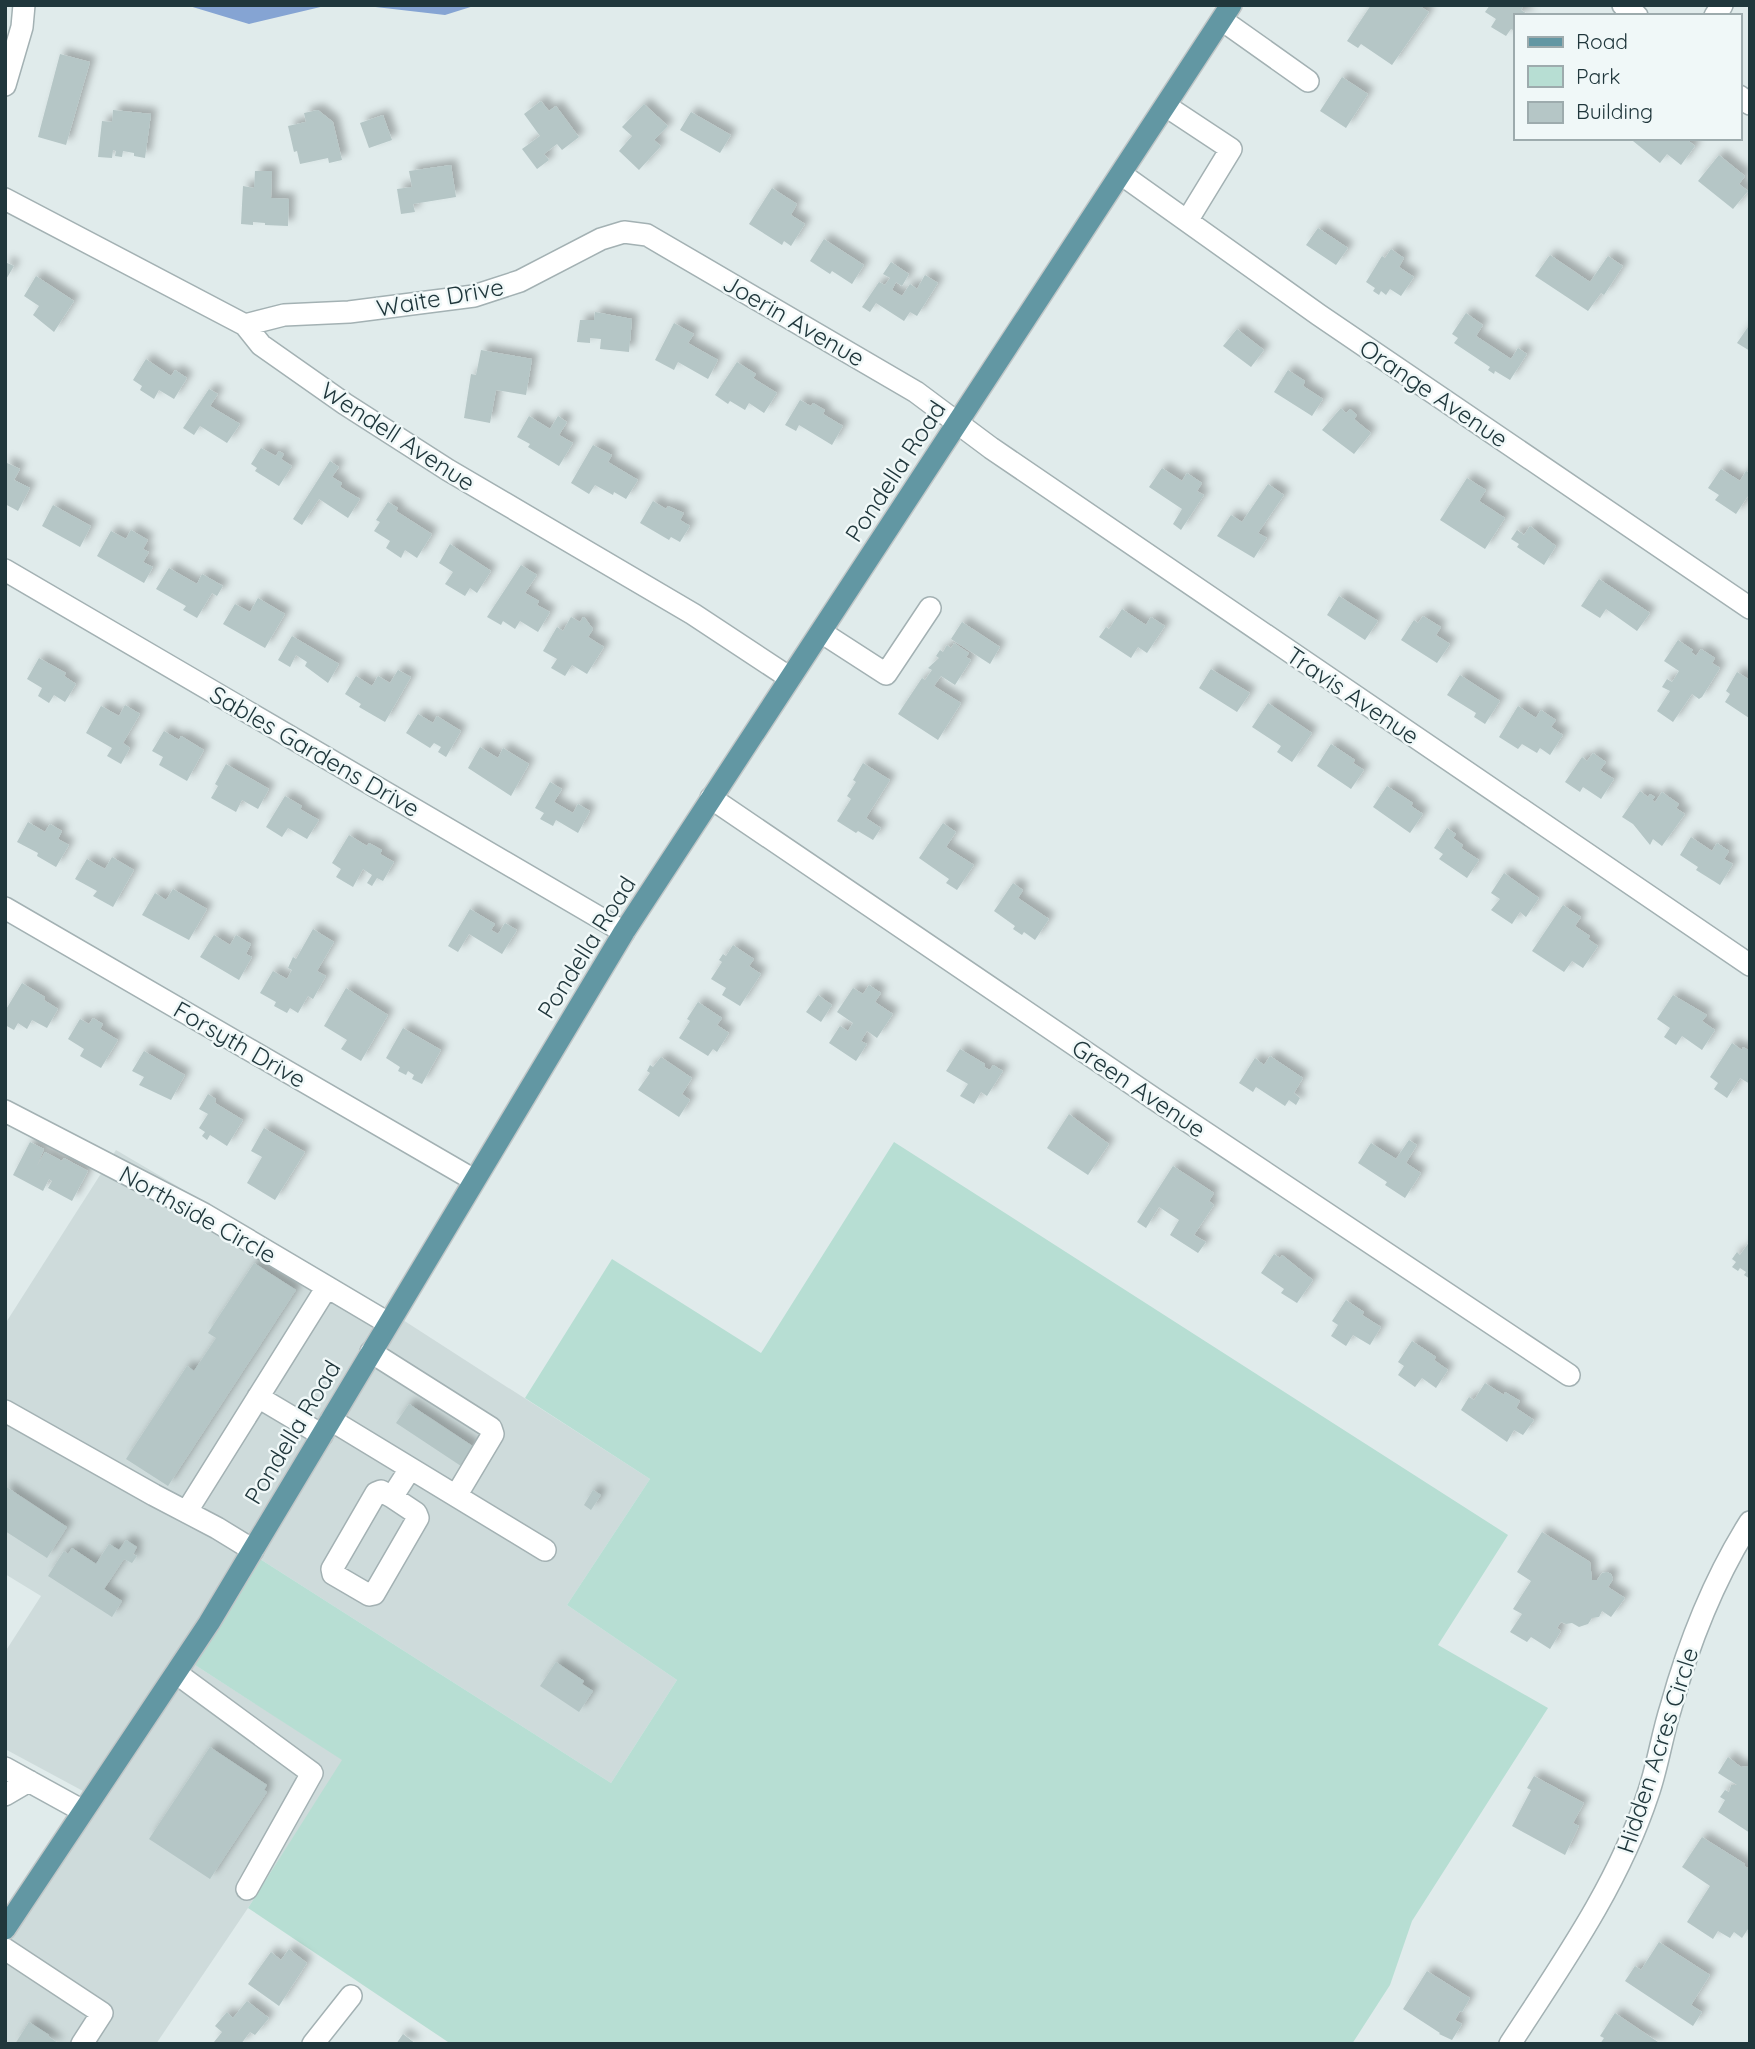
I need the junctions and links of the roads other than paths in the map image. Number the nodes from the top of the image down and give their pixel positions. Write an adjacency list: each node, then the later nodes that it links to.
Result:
1 (24, 5): 4 (street)
2 (1227, 13): 3 (street); 5 (main road, Pondella Road)
3 (1308, 81)
4 (5, 85)
5 (1166, 106): 6 (main road, Pondella Road); 8 (street)
6 (1121, 174): 8 (street, Orange Avenue); 11 (main road, Pondella Road)
7 (5, 199): 10 (street, Wendell Avenue)
8 (1186, 221): 14 (street, Orange Avenue)
9 (624, 232): 10 (street, Waite Drive); 11 (street, Joerin Avenue)
10 (245, 325): 16 (street, Wendell Avenue)
11 (958, 423): 15 (main road, Pondella Road); 20 (street, Travis Avenue)
12 (5, 570): 19 (street, Sables Gardens Drive)
13 (930, 608): 15 (street)
14 (1750, 608)
15 (821, 632): 16 (main road, Pondella Road)
16 (790, 678): 17 (main road, Pondella Road)
17 (711, 798): 19 (main road, Pondella Road); 26 (street, Green Avenue)
18 (5, 908): 22 (street, Forsyth Drive)
19 (624, 932): 22 (main road, Pondella Road)
20 (1750, 965)
21 (5, 1111): 23 (street, Northside Circle)
22 (474, 1180): 24 (main road, Pondella Road)
23 (327, 1287): 24 (street, Northside Circle); 27 (street)
24 (388, 1323): 25 (main road, Pondella Road)
25 (371, 1352): 29 (main road, Pondella Road); 31 (street)
26 (1569, 1375)
27 (258, 1397): 29 (street); 33 (street)
28 (5, 1411): 33 (street)
29 (326, 1427): 30 (street); 35 (main road, Pondella Road)
30 (410, 1469): 31 (street); 32 (street)
31 (456, 1496): 36 (street)
32 (393, 1497): 32 (street)
33 (187, 1511): 35 (street)
34 (1750, 1522): 48 (street, Hidden Acres Circle)
35 (253, 1550): 37 (main road, Pondella Road)
36 (544, 1550)
37 (176, 1673): 41 (main road, Pondella Road); 42 (street)
38 (5, 1768): 39 (street)
39 (29, 1781): 40 (street); 41 (street)
40 (5, 1795)
41 (83, 1811): 43 (main road, Pondella Road)
42 (247, 1889)
43 (5, 1929)
44 (5, 1949): 46 (street)
45 (351, 1996): 47 (street)
46 (82, 2044)
47 (313, 2044)
48 (1510, 2044)

